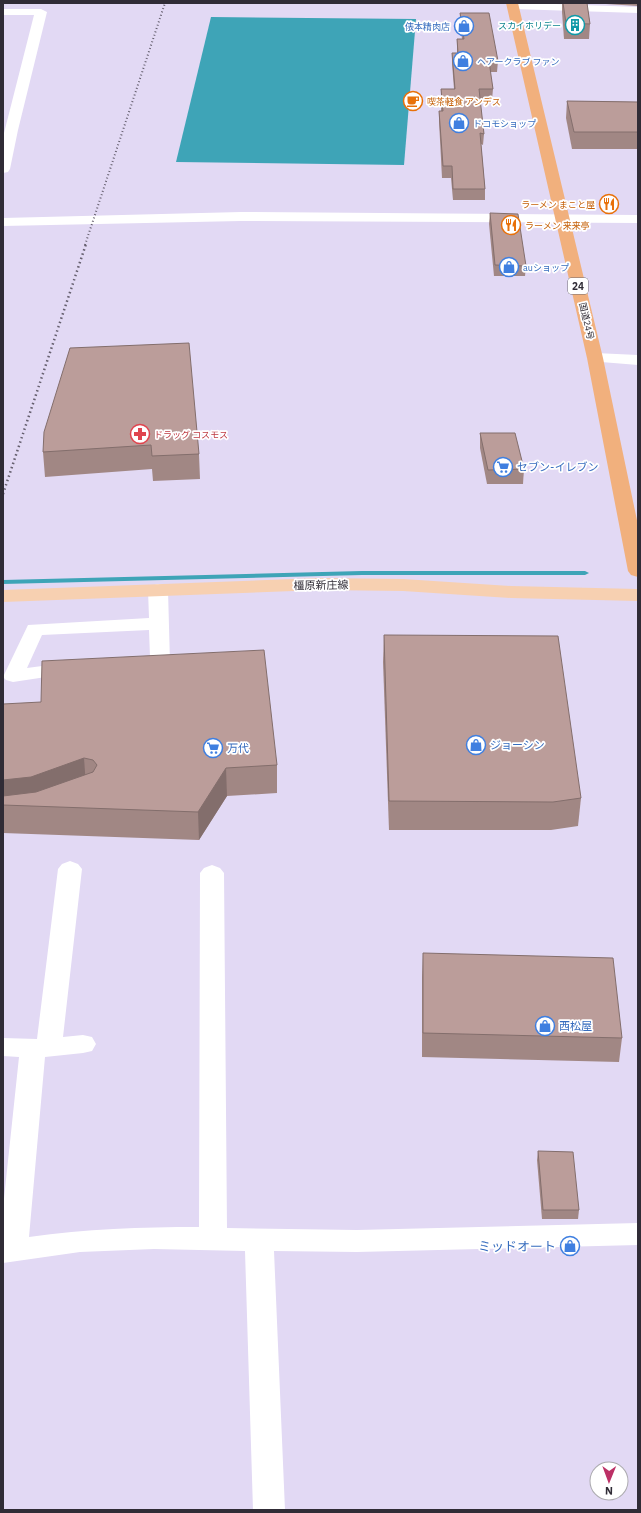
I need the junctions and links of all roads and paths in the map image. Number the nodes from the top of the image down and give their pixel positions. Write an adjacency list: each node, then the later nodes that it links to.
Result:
1 (512, 5): 2 (street); 5 (highway, 国道24号 / 24)
2 (638, 10)
3 (3, 12): 4 (street)
4 (3, 169)
5 (562, 218): 6 (street); 7 (street); 8 (highway, 国道24号 / 24)
6 (638, 219)
7 (3, 222)
8 (595, 358): 9 (street); 10 (highway, 国道24号 / 24)
9 (638, 360)
10 (638, 571)
11 (158, 590): 12 (main road, 橿原新庄線); 13 (main road, 橿原新庄線); 14 (street)
12 (638, 595)
13 (3, 596)
14 (159, 624): 15 (street); 17 (street)
15 (122, 665)
16 (92, 666): 17 (street)
17 (8, 680)
18 (70, 870): 22 (street)
19 (212, 872): 24 (street)
20 (84, 1044): 22 (street)
21 (3, 1047): 22 (street)
22 (41, 1048): 26 (street)
23 (638, 1234): 25 (street)
24 (213, 1237): 25 (street); 26 (street)
25 (259, 1239): 27 (street)
26 (8, 1251)
27 (269, 1510)

